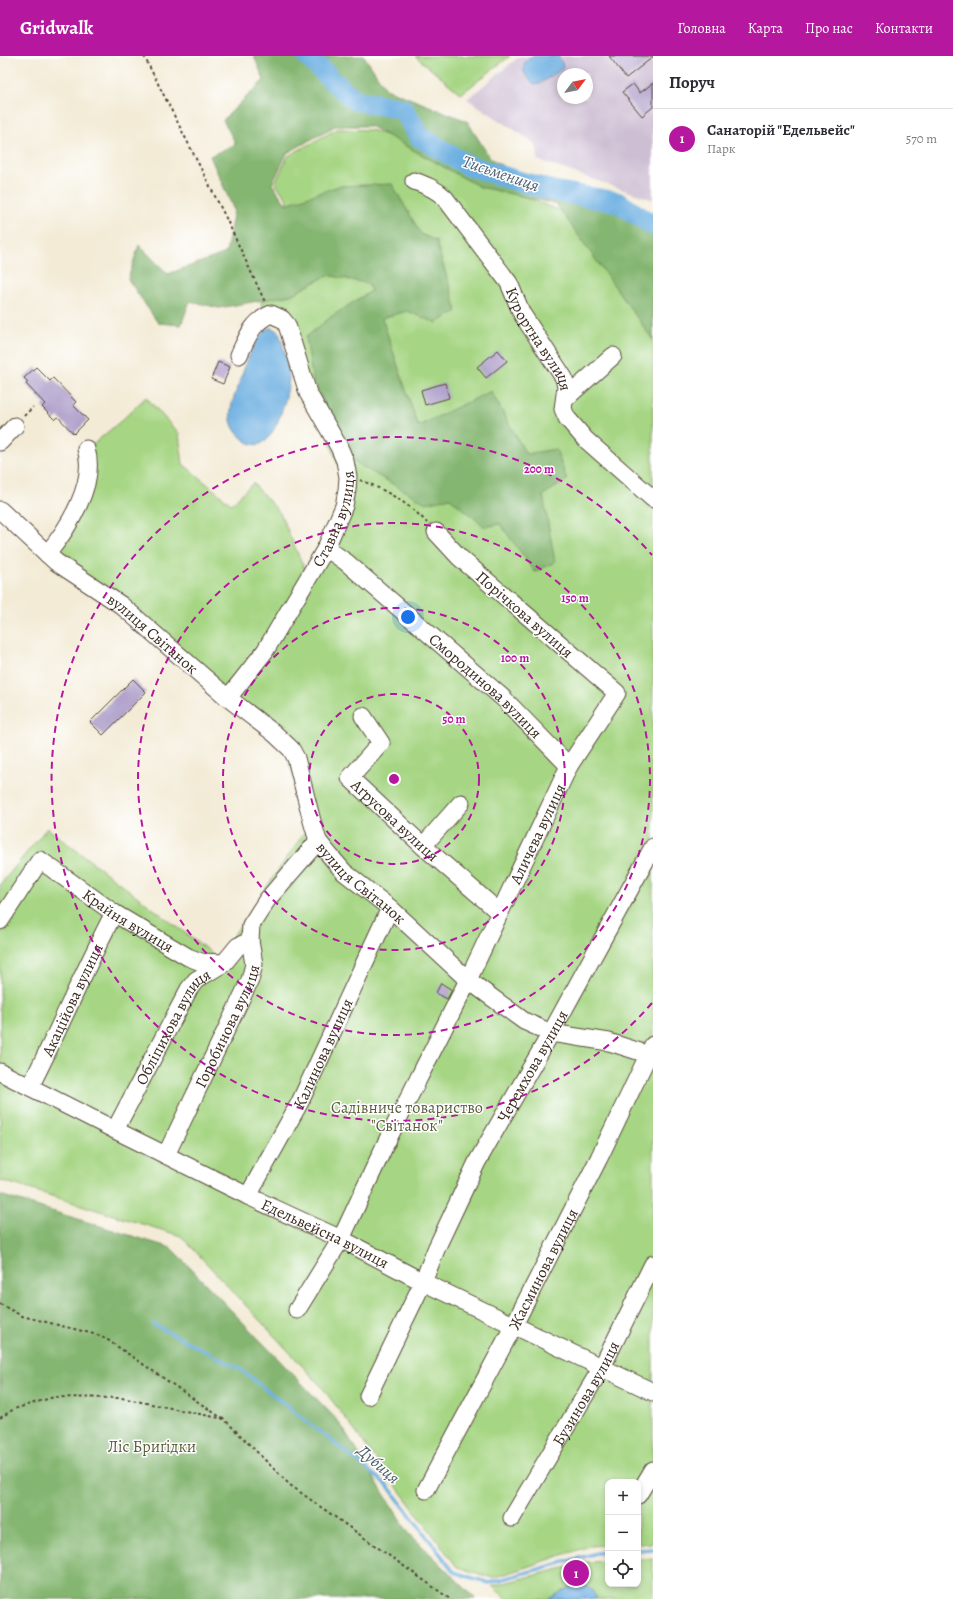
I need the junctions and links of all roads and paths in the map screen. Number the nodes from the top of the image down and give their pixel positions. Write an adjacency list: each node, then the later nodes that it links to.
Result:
1 (144, 56): 3 (path)
2 (414, 181): 6 (street, Курортна вулиця)
3 (271, 314): 4 (street); 10 (street, Ставна вулиця)
4 (240, 355)
5 (613, 356): 6 (street)
6 (565, 399): 11 (street, Курортна вулиця)
7 (15, 426): 8 (street)
8 (0, 442)
9 (86, 449): 15 (street)
10 (348, 477): 13 (path); 14 (street, Ставна вулиця)
11 (653, 499)
12 (0, 510): 15 (street, вулиця Світанок)
13 (436, 532): 16 (street, Порічкова вулиця)
14 (326, 548): 17 (street, Ставна вулиця); 19 (street, Смородинова вулиця)
15 (47, 554): 17 (street, вулиця Світанок)
16 (617, 693): 19 (street, Аличева вулиця)
17 (228, 698): 21 (street, вулиця Світанок)
18 (363, 716): 22 (street, Аґрусова вулиця)
19 (569, 766): 26 (street, Аличева вулиця)
20 (461, 803): 22 (street)
21 (318, 841): 24 (street, вулиця Світанок); 28 (street, Горобинова вулиця)
22 (423, 846): 26 (street, Аґрусова вулиця)
23 (653, 847): 31 (street, Черемхова вулиця)
24 (390, 908): 30 (street, вулиця Світанок); 37 (street, Калинова вулиця)
25 (114, 913): 27 (street, Крайня вулиця); 29 (street, Крайня вулиця); 34 (street, Акаційова вулиця)
26 (500, 913): 30 (street, Аличева вулиця)
27 (0, 920)
28 (250, 941): 29 (street, Обліпихова вулиця); 36 (street, Горобинова вулиця)
29 (224, 963): 35 (street, Обліпихова вулиця)
30 (468, 980): 31 (street, вулиця Світанок); 38 (street, Аличева вулиця)
31 (551, 1033): 32 (street, вулиця Світанок); 40 (street, Черемхова вулиця)
32 (651, 1052): 43 (street, Жасминова вулиця)
33 (0, 1072): 34 (street, Едельвейсна вулиця)
34 (30, 1087): 35 (street, Едельвейсна вулиця)
35 (115, 1130): 36 (street, Едельвейсна вулиця)
36 (166, 1155): 37 (street, Едельвейсна вулиця)
37 (248, 1196): 38 (street, Едельвейсна вулиця)
38 (341, 1238): 40 (street, Едельвейсна вулиця); 42 (street, Аличева вулиця)
39 (653, 1264): 44 (street, Бузинова вулиця)
40 (423, 1282): 43 (street, Едельвейсна вулиця); 46 (street, Черемхова вулиця)
41 (0, 1304): 48 (path)
42 (297, 1310)
43 (514, 1325): 44 (street, Едельвейсна вулиця); 50 (street, Жасминова вулиця)
44 (602, 1367): 45 (street, Едельвейсна вулиця); 52 (street, Бузинова вулиця)
45 (653, 1392)
46 (368, 1396)
47 (0, 1418): 48 (path)
48 (224, 1419): 53 (path)
49 (653, 1470): 51 (street)
50 (426, 1490)
51 (641, 1490)
52 (512, 1518)
53 (450, 1599)

